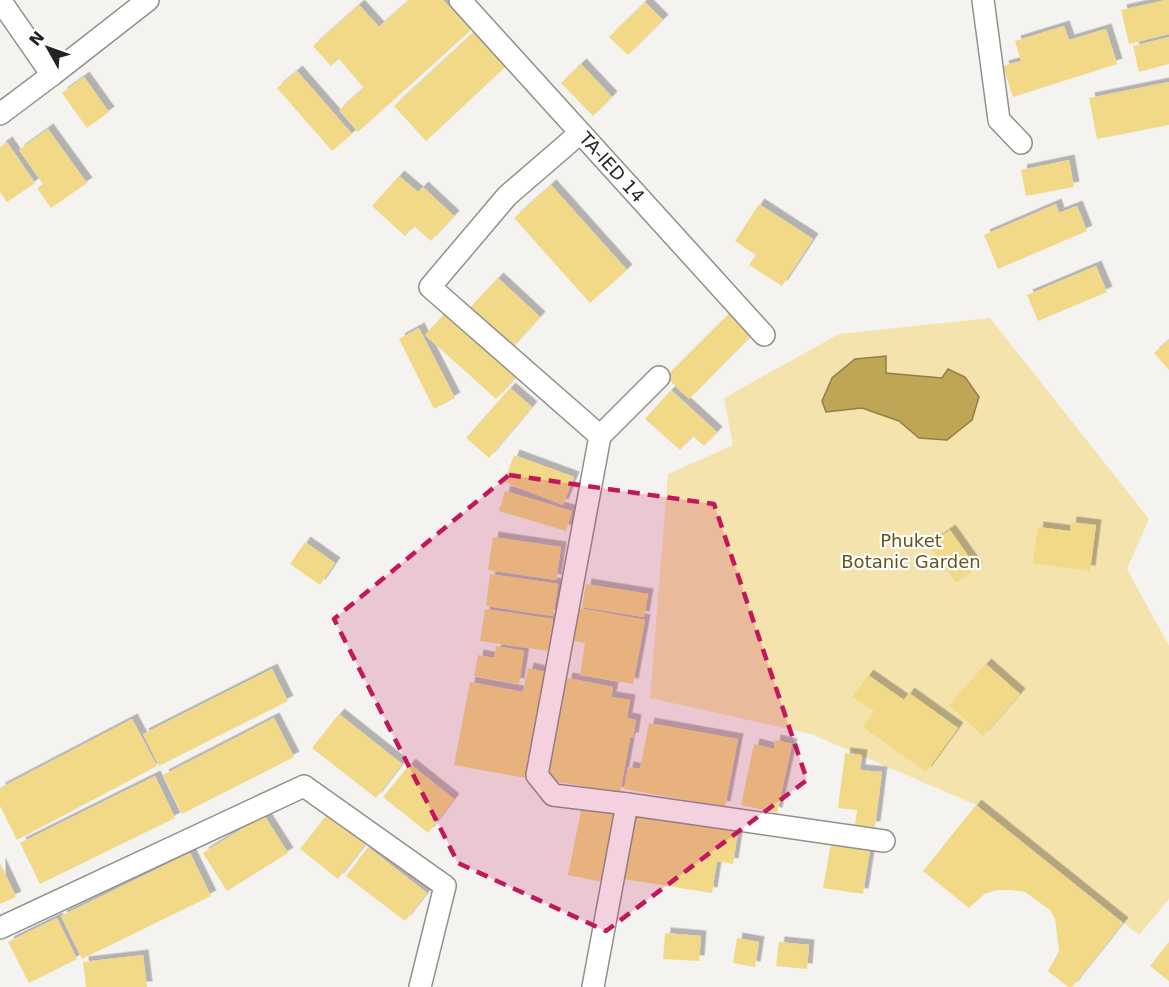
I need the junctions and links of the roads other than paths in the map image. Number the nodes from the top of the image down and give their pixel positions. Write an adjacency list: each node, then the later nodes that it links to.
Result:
1 (0, 0): 5 (street)
2 (148, 0): 5 (street)
3 (460, 0): 7 (street, TA-IED 14)
4 (983, 0): 8 (street)
5 (52, 75): 6 (street)
6 (0, 114)
7 (580, 133): 9 (street, TA-IED 14); 11 (street)
8 (1021, 143)
9 (764, 334)
10 (659, 376): 11 (street)
11 (600, 436): 12 (street)
12 (627, 804): 13 (street); 16 (street)
13 (884, 842)
14 (0, 928): 15 (street)
15 (420, 987)
16 (594, 987)

